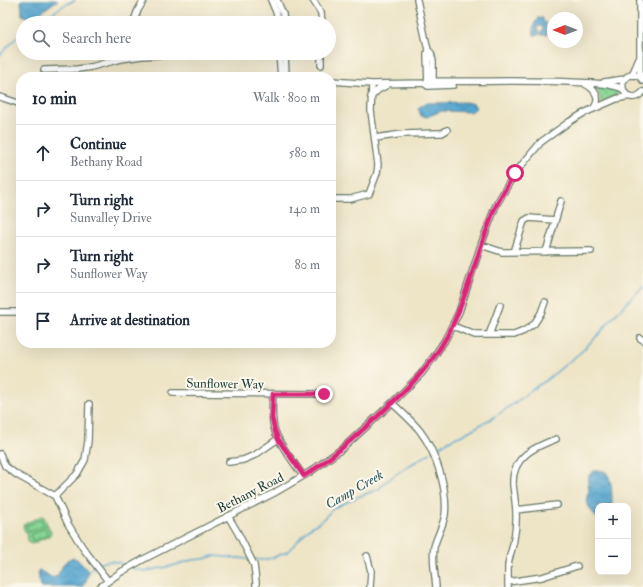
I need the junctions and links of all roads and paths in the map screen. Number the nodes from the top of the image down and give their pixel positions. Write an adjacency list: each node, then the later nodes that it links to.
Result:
1 (144, 0): 7 (street)
2 (271, 0): 8 (street)
3 (277, 0): 9 (street)
4 (313, 0): 10 (street)
5 (417, 0): 11 (street)
6 (640, 0): 12 (street)
7 (136, 16)
8 (277, 16)
9 (283, 16)
10 (321, 16)
11 (428, 50): 18 (street); 20 (street)
12 (640, 52): 23 (street); 25 (street)
13 (113, 60): 19 (street)
14 (280, 60): 21 (street)
15 (285, 60): 22 (street)
16 (321, 60): 17 (street)
17 (321, 65)
18 (428, 66): 32 (street); 33 (street)
19 (44, 70)
20 (433, 71): 27 (street); 33 (street)
21 (281, 72)
22 (286, 72)
23 (632, 75): 24 (street); 25 (street)
24 (625, 79): 34 (street); 35 (street)
25 (642, 79)
26 (336, 81): 30 (street)
27 (446, 81): 28 (street); 33 (street)
28 (493, 82): 29 (street); 33 (street)
29 (583, 83): 34 (street); 42 (street)
30 (372, 84): 31 (street); 39 (street)
31 (389, 84): 32 (street); 39 (street)
32 (412, 84): 33 (street)
33 (429, 84)
34 (598, 84): 35 (street)
35 (623, 90): 37 (street); 40 (street, Bethany Road)
36 (643, 92): 37 (street, Bethany Road)
37 (630, 96): 40 (street, Bethany Road)
38 (0, 97): 41 (street)
39 (371, 97): 44 (street)
40 (616, 99): 42 (street, Bethany Road)
41 (16, 102)
42 (592, 110): 48 (street, Bethany Road)
43 (447, 130): 44 (street)
44 (375, 138): 45 (street)
45 (336, 199)
46 (561, 201): 47 (street)
47 (555, 220): 50 (street); 51 (street)
48 (481, 245): 50 (street); 56 (street, Bethany Road)
49 (591, 251): 51 (street)
50 (514, 252): 51 (street)
51 (546, 252)
52 (545, 302): 57 (street)
53 (500, 305): 57 (street)
54 (0, 312): 55 (street)
55 (16, 312)
56 (453, 326): 57 (street); 61 (street, Bethany Road)
57 (489, 335)
58 (172, 393): 59 (street, Sunflower Way)
59 (273, 394): 60 (street, Sunflower Way); 63 (street)
60 (324, 394)
61 (392, 403): 67 (street, Bethany Road); 79 (street)
62 (89, 404): 68 (street)
63 (278, 439): 66 (street); 67 (street)
64 (556, 439): 70 (street)
65 (0, 454): 68 (street)
66 (229, 462)
67 (304, 476): 71 (street, Bethany Road)
68 (55, 496): 74 (street)
69 (557, 505): 70 (street)
70 (516, 510): 75 (street)
71 (228, 516): 74 (street, Bethany Road); 77 (street)
72 (367, 556): 78 (street)
73 (577, 566): 75 (street)
74 (108, 581): 76 (street, Bethany Road)
75 (508, 585)
76 (100, 587)
77 (256, 587)
78 (370, 587)
79 (436, 587)

